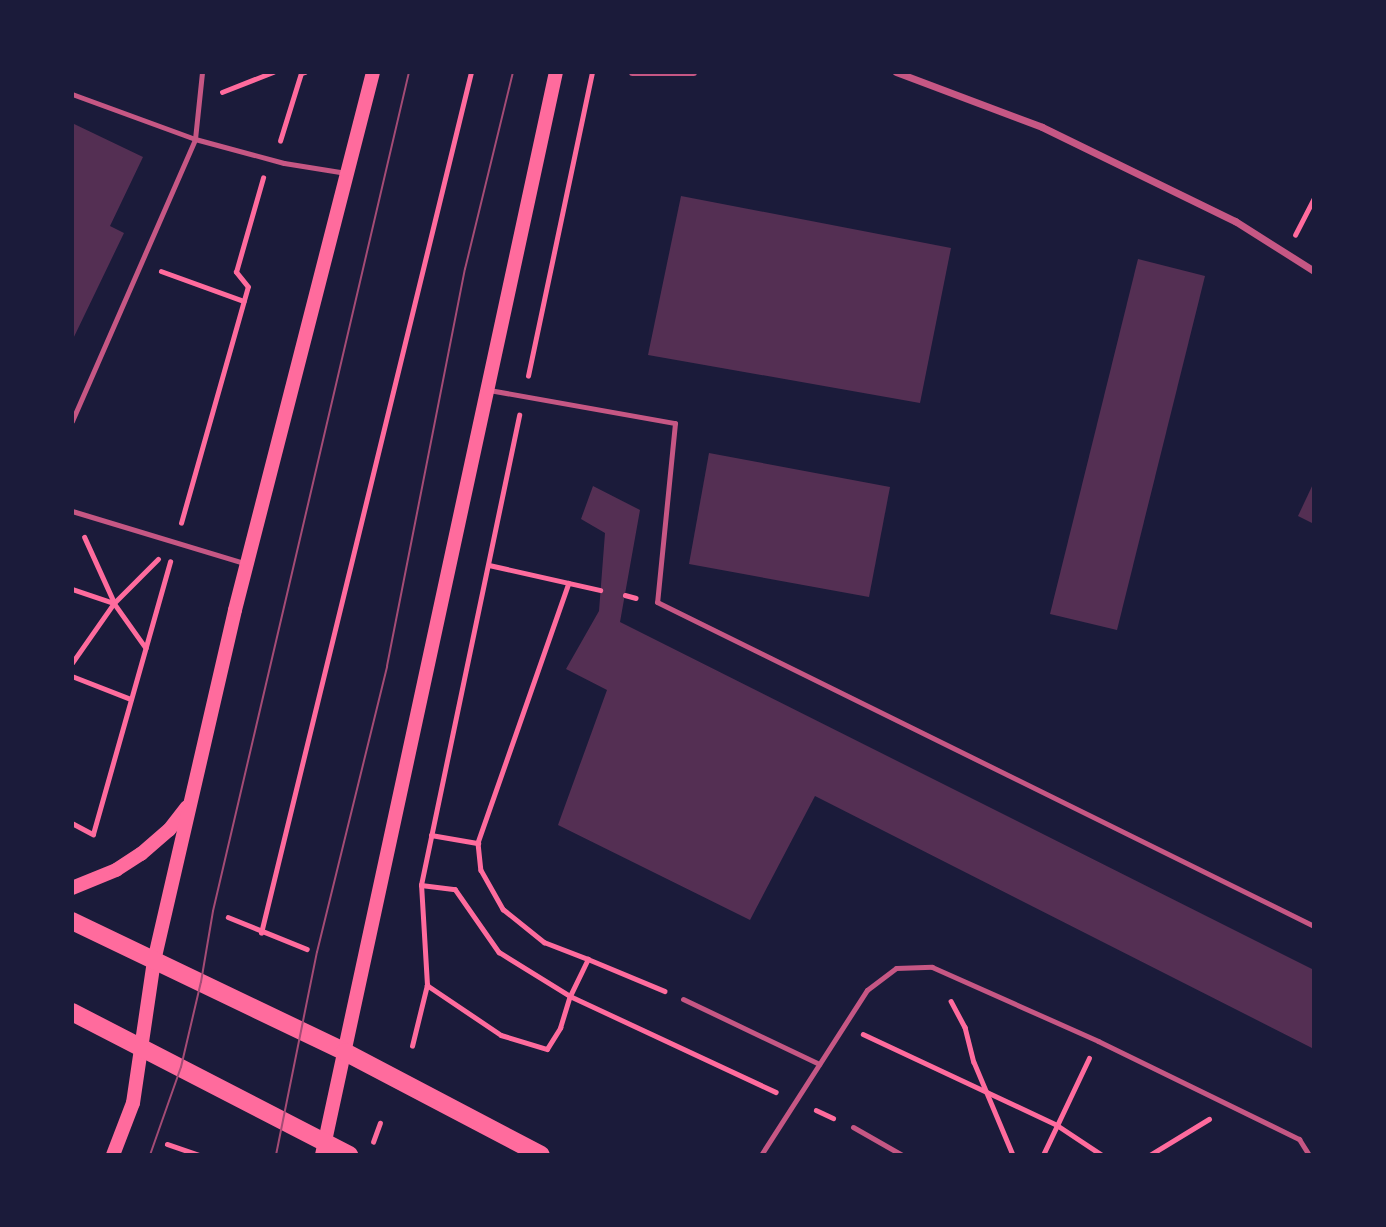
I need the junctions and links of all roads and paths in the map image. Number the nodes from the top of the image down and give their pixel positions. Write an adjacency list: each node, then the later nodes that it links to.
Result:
1 (202, 72): 12 (lane)
2 (273, 72): 12 (path)
3 (305, 72): 14 (path)
4 (373, 72): 16 (main road)
5 (471, 72): 48 (path)
6 (556, 72): 23 (main road)
7 (592, 72): 24 (path)
8 (632, 72): 9 (street)
9 (694, 72)
10 (896, 72): 18 (street)
11 (72, 94): 13 (lane)
12 (199, 101): 13 (lane)
13 (195, 139): 15 (lane); 19 (lane)
14 (283, 145)
15 (284, 163): 16 (lane); 21 (path)
16 (349, 173): 28 (main road)
17 (1314, 198): 18 (path)
18 (1285, 253): 20 (street)
19 (140, 263): 22 (path); 25 (lane)
20 (1314, 271)
21 (248, 287)
22 (244, 301)
23 (486, 390): 24 (lane); 61 (main road)
24 (523, 396): 29 (path); 47 (lane)
25 (72, 418)
26 (72, 511): 27 (lane); 33 (path)
27 (176, 542): 28 (lane); 33 (path)
28 (247, 564): 38 (main road)
29 (488, 565): 30 (path); 41 (path)
30 (569, 583): 32 (path); 42 (path)
31 (72, 589): 33 (path)
32 (600, 590)
33 (114, 603): 34 (path); 35 (path)
34 (146, 648)
35 (72, 663)
36 (72, 676): 37 (path)
37 (131, 699)
38 (190, 803): 44 (main road); 51 (main road)
39 (72, 823): 40 (path)
40 (93, 834)
41 (431, 835): 42 (path); 43 (path)
42 (478, 843): 50 (path)
43 (421, 885): 53 (path); 54 (path)
44 (72, 888)
45 (228, 918): 48 (path)
46 (72, 921): 51 (main road)
47 (1314, 926)
48 (261, 933): 49 (path)
49 (307, 949)
50 (588, 959): 54 (path); 55 (path)
51 (153, 961): 60 (main road); 61 (main road)
52 (932, 967): 57 (lane); 58 (lane); 63 (path)
53 (427, 985): 54 (path); 59 (path)
54 (570, 996): 64 (path)
55 (683, 999): 62 (lane)
56 (72, 1012): 60 (main road)
57 (844, 1026): 62 (lane); 63 (path)
58 (1098, 1041): 65 (lane); 67 (path)
59 (412, 1046)
60 (141, 1047): 71 (main road); 72 (main road)
61 (345, 1052): 71 (main road); 77 (main road)
62 (820, 1064): 64 (lane)
63 (985, 1089): 67 (path); 80 (path)
64 (796, 1101): 68 (path); 78 (lane)
65 (1246, 1113): 83 (path); 84 (lane)
66 (380, 1123): 69 (path)
67 (1057, 1125): 81 (path); 82 (path)
68 (853, 1127): 79 (lane)
69 (372, 1143)
70 (167, 1144): 73 (path)
71 (324, 1149): 74 (main road)
72 (113, 1155)
73 (199, 1155)
74 (349, 1155)
75 (522, 1155): 76 (main road)
76 (535, 1155)
77 (541, 1155)
78 (761, 1155)
79 (902, 1155)
80 (1013, 1155)
81 (1043, 1155)
82 (1102, 1155)
83 (1150, 1155)
84 (1309, 1155)

